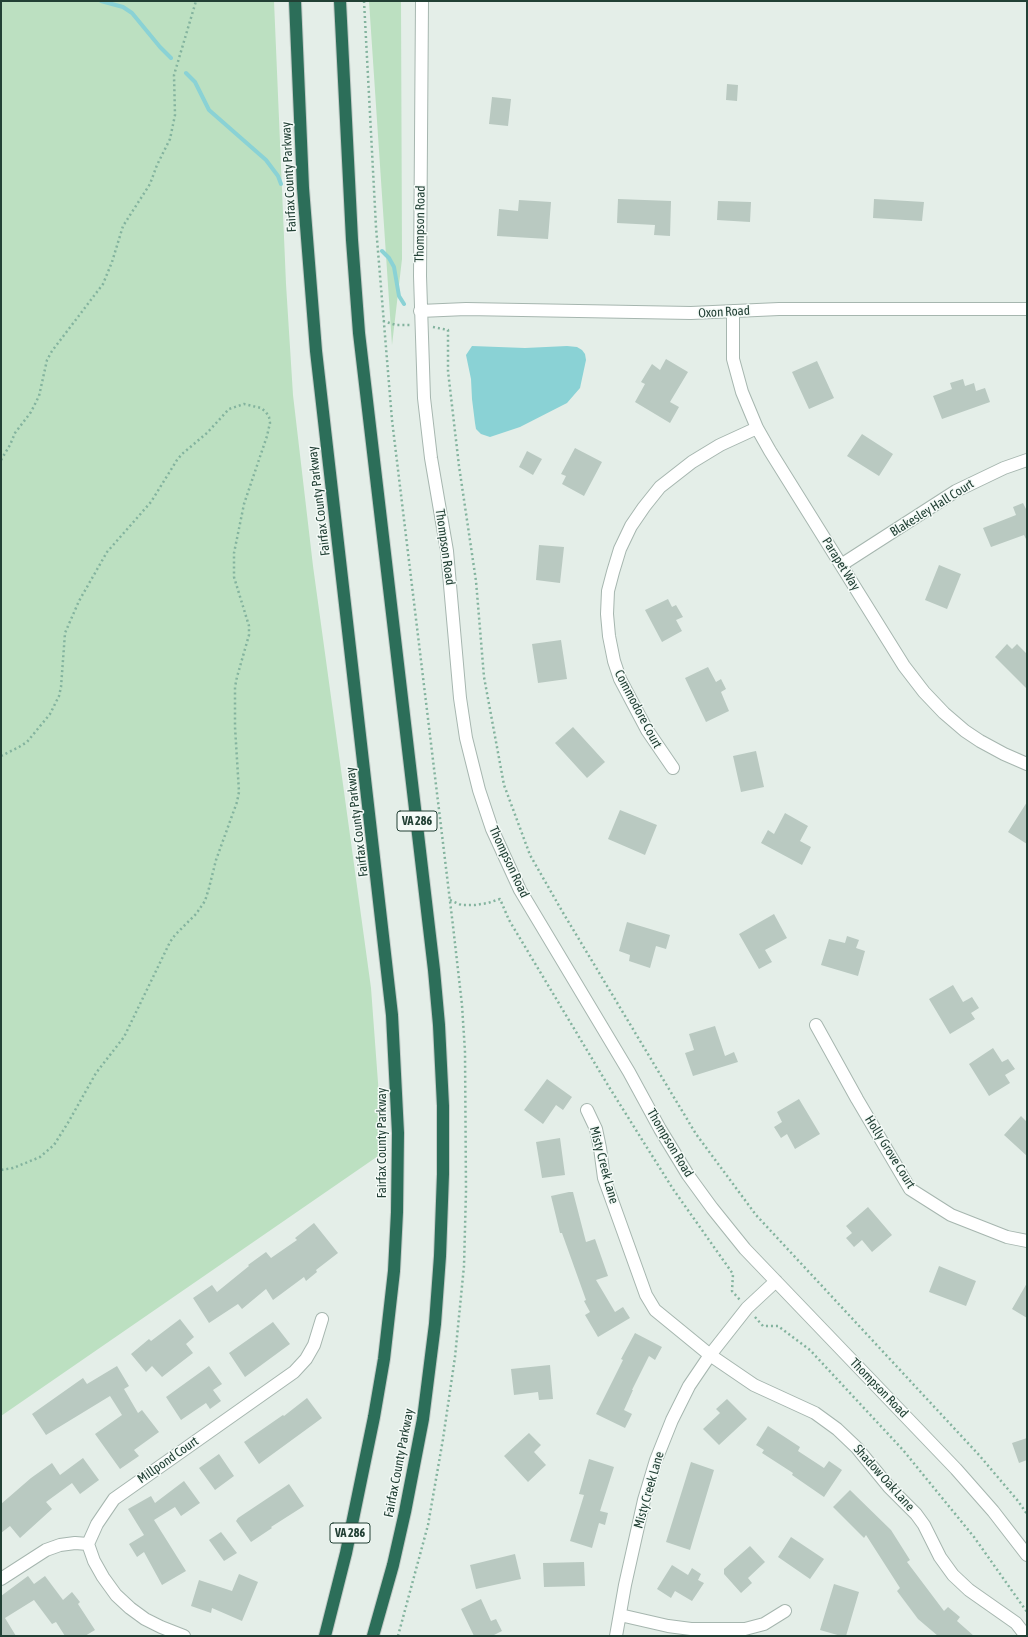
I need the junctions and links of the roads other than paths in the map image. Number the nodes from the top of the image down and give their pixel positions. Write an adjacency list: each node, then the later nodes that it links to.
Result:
1 (295, 1): 24 (highway, Fairfax County Parkway / VA 286)
2 (340, 1): 25 (highway, Fairfax County Parkway / VA 286)
3 (422, 1): 5 (street, Thompson Road)
4 (1027, 309): 6 (street, Oxon Road)
5 (420, 310): 6 (street, Oxon Road); 15 (street, Thompson Road)
6 (733, 311): 7 (street, Parapet Way)
7 (757, 428): 9 (street, Parapet Way); 11 (street, Commodore Court)
8 (1027, 460): 9 (street, Blakesley Hall Court)
9 (841, 565): 10 (street, Parapet Way)
10 (1027, 764)
11 (673, 768)
12 (816, 1025): 14 (street, Holly Grove Court)
13 (587, 1110): 17 (street, Misty Creek Lane)
14 (1027, 1241)
15 (776, 1281): 17 (street, Misty Creek Lane); 19 (street, Thompson Road)
16 (322, 1319): 18 (street, Millpond Court)
17 (710, 1354): 22 (street, Misty Creek Lane); 27 (street, Shadow Oak Lane)
18 (88, 1544): 20 (street); 23 (street)
19 (1027, 1555)
20 (1, 1579)
21 (785, 1611): 22 (street)
22 (620, 1615): 26 (street, Misty Creek Lane)
23 (184, 1636)
24 (325, 1636)
25 (373, 1636)
26 (616, 1636)
27 (1026, 1636)

